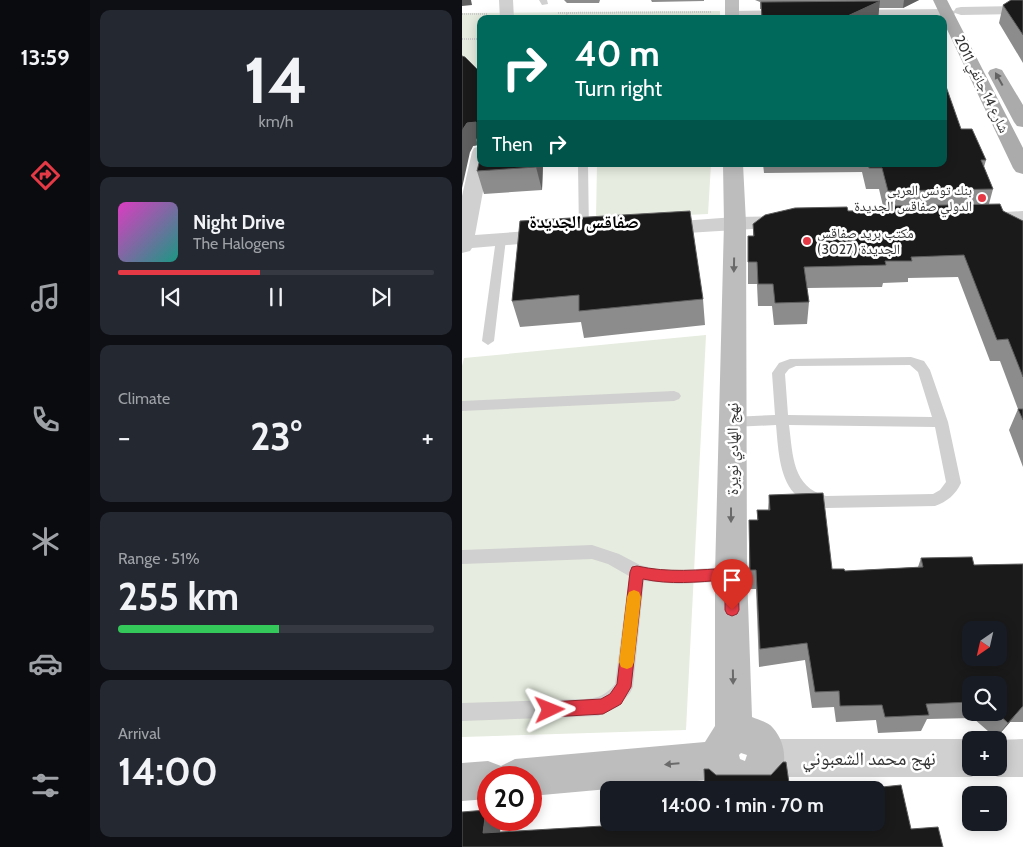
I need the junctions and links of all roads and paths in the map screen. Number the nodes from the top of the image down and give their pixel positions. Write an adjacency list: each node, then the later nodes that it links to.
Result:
1 (951, 8): 2 (street); 9 (street); 10 (street); 11 (main road, شارع 14 جانفي 2011); 19 (main road, شارع 14 جانفي 2011)
2 (1022, 10)
3 (507, 11): 5 (path); 7 (path)
4 (732, 11): 6 (path); 8 (street)
5 (568, 13): 6 (path)
6 (587, 13)
7 (462, 14)
8 (810, 14)
9 (836, 15)
10 (922, 15)
11 (970, 26)
12 (477, 38): 13 (path)
13 (462, 39)
14 (987, 57): 15 (main road, شارع 14 جانفي 2011, one-way to 14)
15 (1022, 122)
16 (478, 167): 27 (street)
17 (583, 167): 25 (lane)
18 (733, 167): 23 (street, نهج الهادي نويرة)
19 (1022, 168)
20 (1022, 217): 21 (street)
21 (953, 218)
22 (814, 221): 23 (street)
23 (735, 223): 24 (street); 32 (street, نهج الهادي نويرة, one-way to 32)
24 (631, 230)
25 (593, 233): 26 (street)
26 (501, 239): 27 (street); 28 (lane)
27 (463, 244)
28 (488, 341)
29 (674, 396): 30 (lane)
30 (462, 406)
31 (782, 420): 32 (lane); 33 (lane); 33 (lane); 33 (lane)
32 (732, 422): 36 (street, نهج الهادي نويرة, one-way to 36)
33 (941, 422)
34 (462, 557): 35 (lane)
35 (637, 572): 36 (lane); 37 (lane)
36 (731, 574): 38 (street, نهج الهادي نويرة, one-way to 38)
37 (462, 712)
38 (727, 748): 39 (street, نهج محمد الشعبوني); 42 (street, one-way to 42)
39 (962, 758)
40 (1007, 758): 41 (street)
41 (1022, 758)
42 (542, 774)
43 (477, 781): 44 (street)
44 (462, 782)

